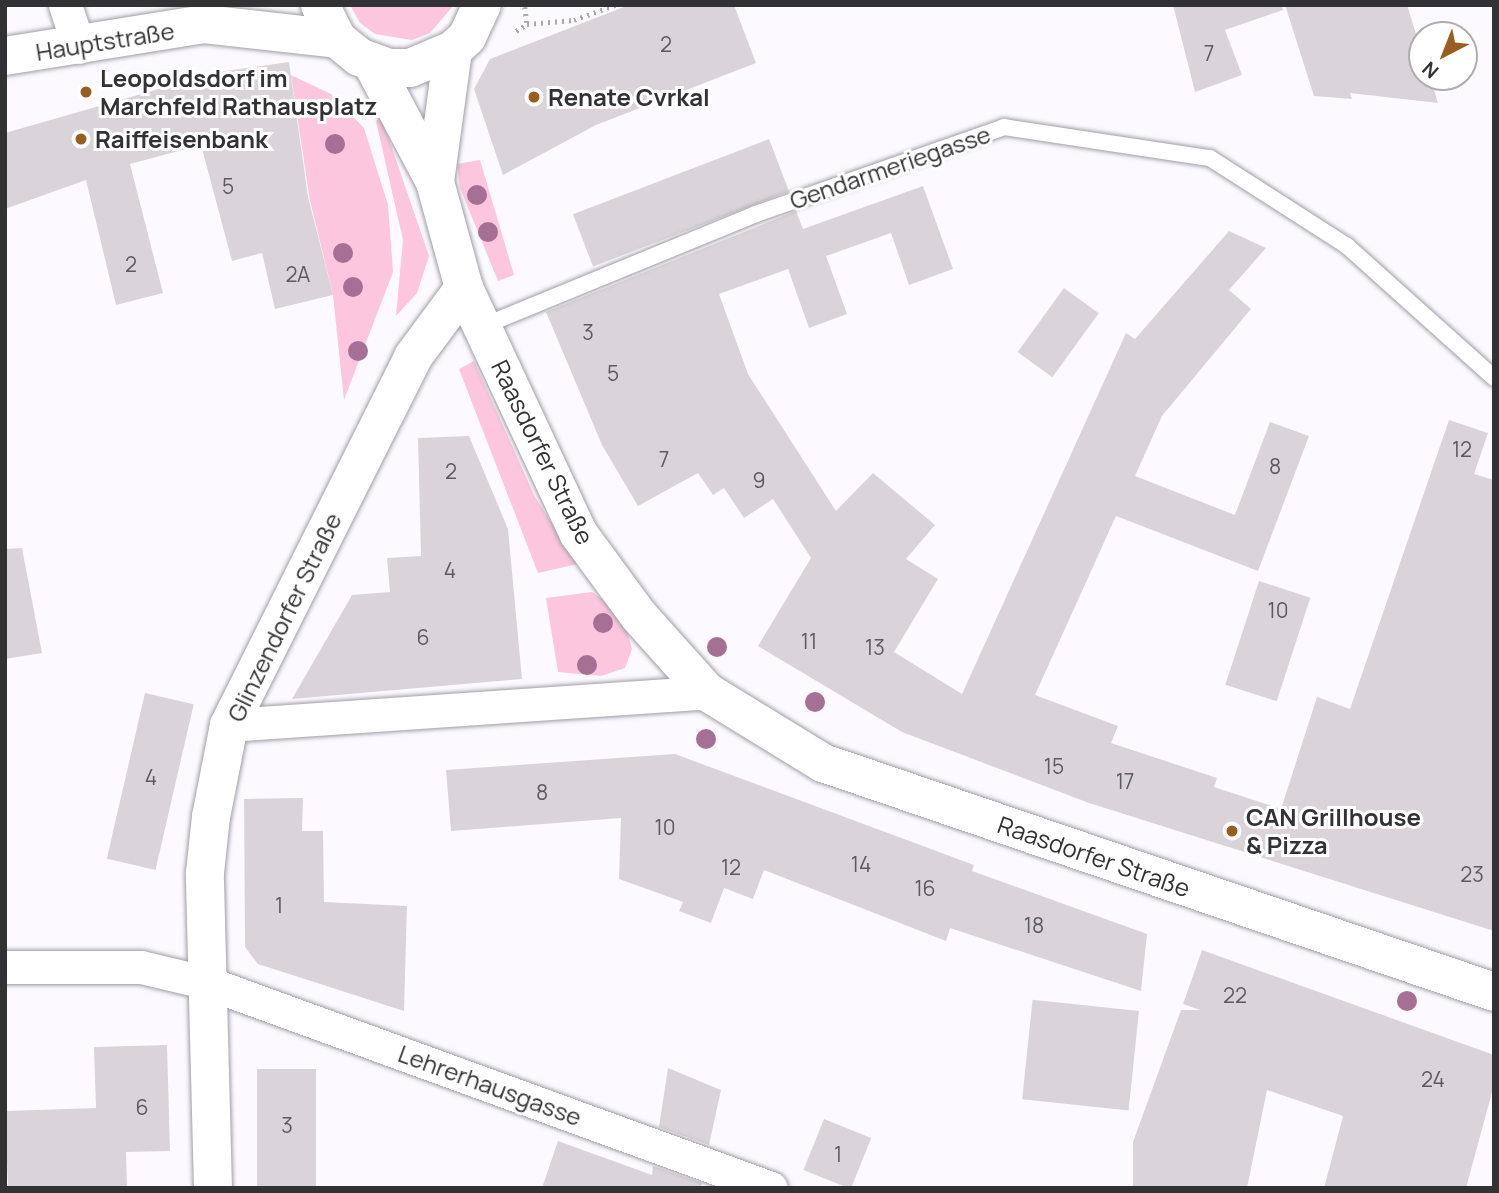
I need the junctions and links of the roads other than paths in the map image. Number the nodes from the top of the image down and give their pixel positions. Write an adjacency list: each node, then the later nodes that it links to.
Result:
1 (65, 5): 7 (street)
2 (243, 5): 5 (main road, Hauptstraße)
3 (320, 5): 6 (main road)
4 (489, 10): 8 (main road)
5 (204, 24): 6 (main road, Hauptstraße); 7 (main road, Hauptstraße)
6 (337, 39): 10 (main road)
7 (79, 47): 9 (main road, Hauptstraße)
8 (453, 50): 10 (main road); 11 (main road, Raasdorfer Straße)
9 (5, 56)
10 (372, 63): 11 (main road, Raasdorfer Straße)
11 (435, 182): 12 (main road, Raasdorfer Straße)
12 (464, 288): 13 (main road, Raasdorfer Straße); 16 (main road, Glinzendorfer Straße)
13 (483, 326): 14 (lane, Gendarmeriegasse); 15 (main road, Raasdorfer Straße)
14 (1494, 378)
15 (707, 692): 16 (street); 19 (main road, Raasdorfer Straße)
16 (229, 725): 18 (main road, Glinzendorfer Straße)
17 (5, 967): 18 (street, Lehrerhausgasse)
18 (208, 983): 20 (main road, Glinzendorfer Straße); 21 (street, Lehrerhausgasse)
19 (1494, 992)
20 (213, 1188)
21 (771, 1188)

